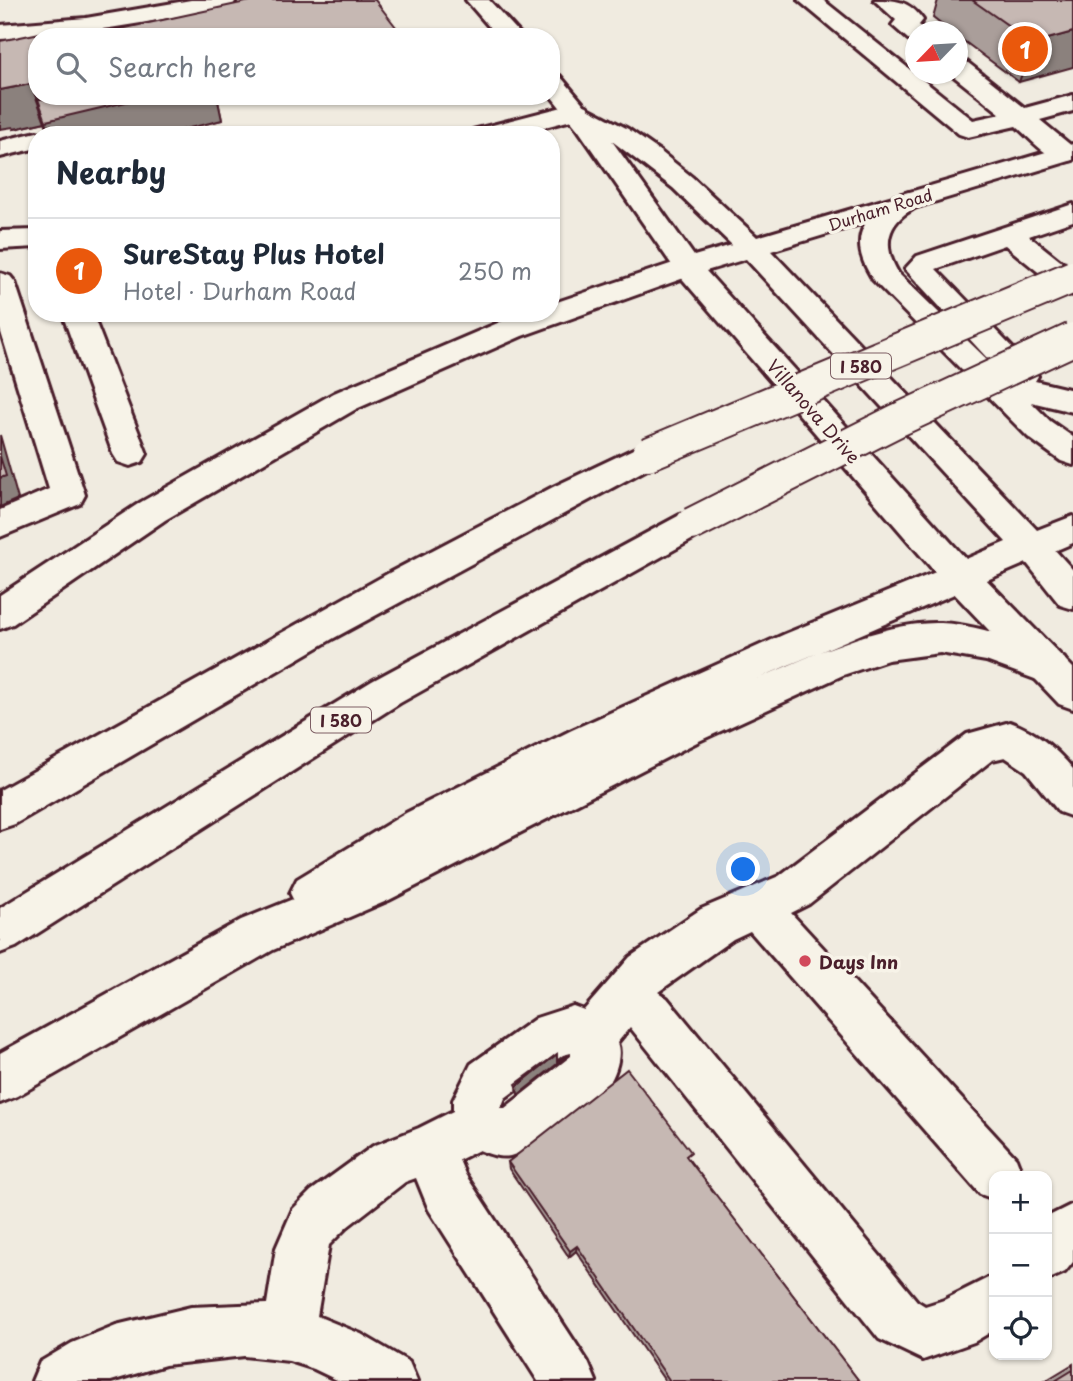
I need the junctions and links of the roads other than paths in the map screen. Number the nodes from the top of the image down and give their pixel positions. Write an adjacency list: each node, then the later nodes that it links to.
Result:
1 (225, 0): 7 (main road)
2 (477, 0): 5 (main road)
3 (810, 0): 11 (main road)
4 (885, 0): 6 (main road)
5 (502, 19)
6 (911, 21)
7 (100, 28)
8 (905, 31): 11 (main road)
9 (0, 32): 10 (main road)
10 (28, 32)
11 (855, 37): 16 (main road)
12 (968, 76): 16 (main road)
13 (560, 91): 15 (main road, Villanova Drive)
14 (1073, 103): 16 (main road)
15 (578, 111): 17 (main road); 26 (main road, Villanova Drive); 27 (main road, Villanova Drive)
16 (1021, 117): 20 (main road)
17 (518, 126)
18 (28, 142): 19 (main road)
19 (0, 149)
20 (1069, 153): 21 (main road, Durham Road)
21 (909, 200): 26 (main road, Durham Road); 35 (main road)
22 (1073, 212): 23 (main road)
23 (1009, 234): 30 (main road); 36 (main road)
24 (28, 238): 25 (main road)
25 (0, 240)
26 (752, 248): 27 (main road, Durham Road); 42 (main road, Villanova Drive)
27 (688, 267): 31 (main road, Durham Road); 43 (main road, Villanova Drive)
28 (1073, 277): 48 (main road, I 580, bridge)
29 (1, 282): 40 (main road)
30 (1073, 286)
31 (560, 312)
32 (81, 322): 39 (main road)
33 (531, 322): 45 (main road, Durham Road)
34 (1073, 339): 50 (main road, I 580, bridge)
35 (992, 382): 36 (main road); 38 (main road)
36 (1038, 393): 37 (main road)
37 (1073, 401)
38 (1073, 453)
39 (130, 454)
40 (0, 524)
41 (1073, 529): 42 (main road)
42 (1032, 547): 43 (main road); 44 (main road, Villanova Drive)
43 (960, 576): 46 (main road, Villanova Drive); 51 (main road)
44 (1073, 595)
45 (0, 614)
46 (1062, 681): 51 (main road)
47 (1073, 799): 49 (main road)
48 (0, 811)
49 (757, 907): 52 (main road); 55 (main road)
50 (0, 932)
51 (257, 935): 53 (main road)
52 (626, 997): 54 (main road); 56 (main road)
53 (0, 1079)
54 (429, 1149): 57 (main road); 60 (main road)
55 (994, 1171)
56 (989, 1304)
57 (288, 1334): 58 (main road); 59 (main road)
58 (59, 1381)
59 (390, 1381)
60 (569, 1381)

